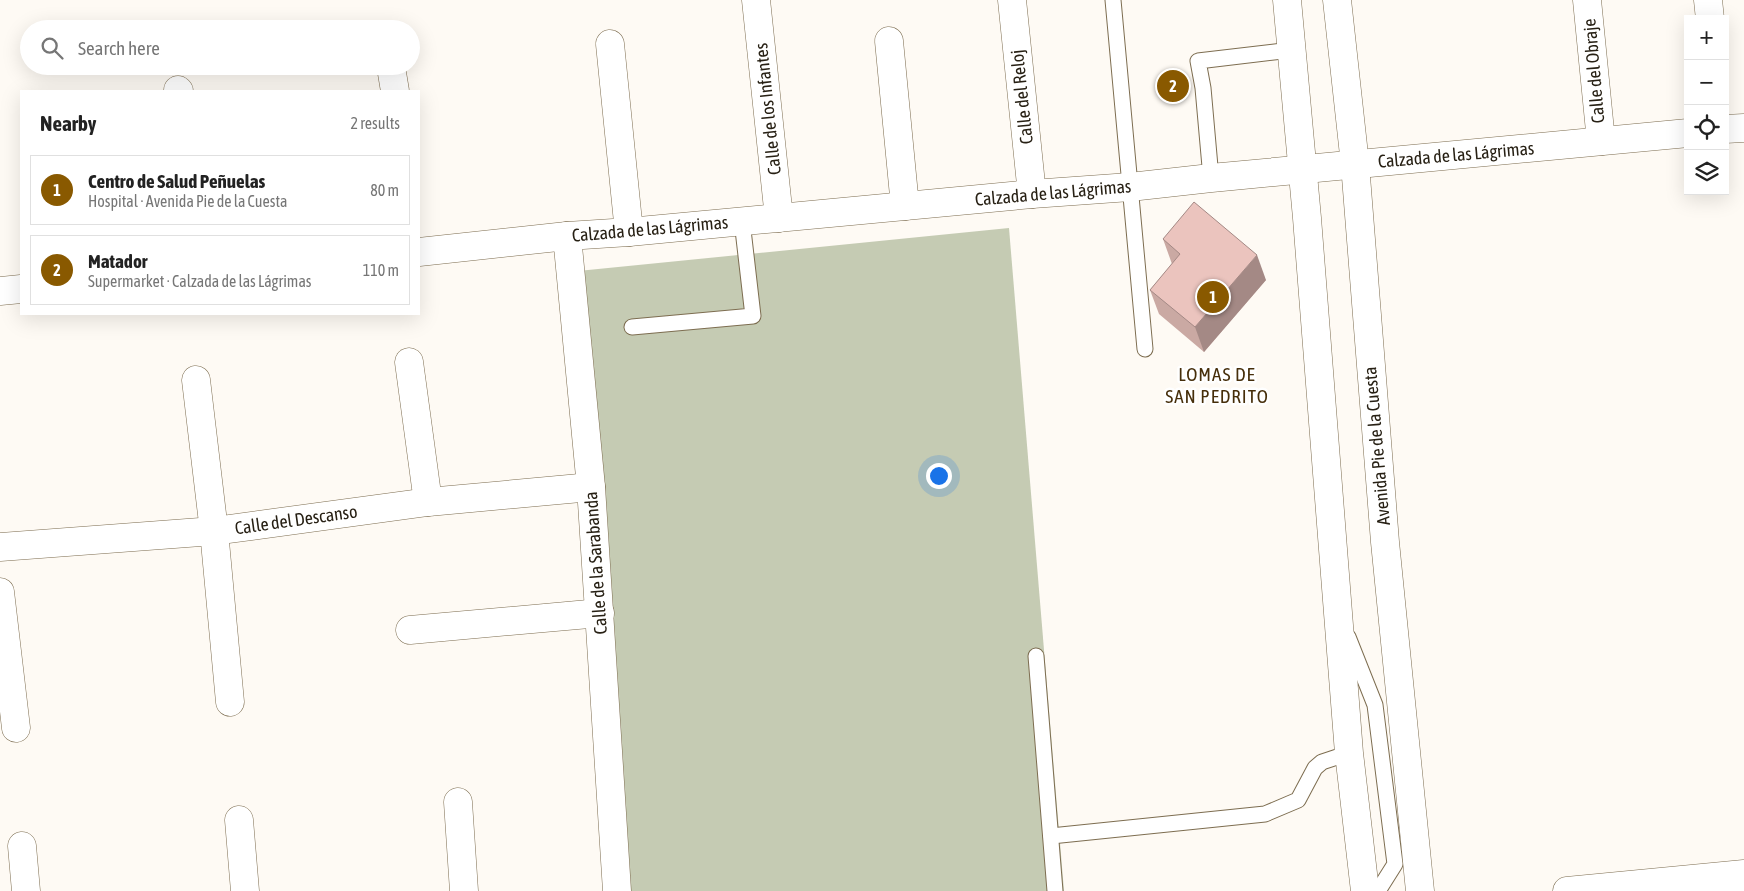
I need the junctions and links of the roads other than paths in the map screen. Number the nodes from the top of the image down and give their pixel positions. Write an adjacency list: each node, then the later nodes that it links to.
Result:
1 (756, 0): 22 (street, Calle de los Infantes)
2 (1012, 0): 20 (street, Calle del Reloj)
3 (1113, 0): 19 (lane)
4 (1287, 0): 11 (street)
5 (1337, 0): 16 (street, Avenida Pie de la Cuesta)
6 (1587, 0): 15 (street, Calle del Obraje)
7 (1708, 0): 8 (street)
8 (1710, 15)
9 (889, 41): 21 (street)
10 (610, 44): 24 (street)
11 (1291, 50): 17 (street); 18 (lane)
12 (1744, 128): 13 (street)
13 (1729, 130)
14 (1684, 133): 15 (street, Calzada de las Lágrimas)
15 (1601, 141): 16 (street, Calzada de las Lágrimas)
16 (1355, 164): 17 (street, Calzada de las Lágrimas); 58 (street, Avenida Pie de la Cuesta)
17 (1302, 170): 18 (street, Calzada de las Lágrimas); 38 (street)
18 (1211, 178): 19 (street, Calzada de las Lágrimas)
19 (1130, 187): 20 (street, Calzada de las Lágrimas); 30 (lane)
20 (1032, 194): 21 (street, Calzada de las Lágrimas)
21 (905, 206): 22 (street, Calzada de las Lágrimas)
22 (780, 218): 23 (street, Calzada de las Lágrimas)
23 (742, 221): 24 (street, Calzada de las Lágrimas); 29 (lane)
24 (628, 232): 25 (street, Calzada de las Lágrimas)
25 (567, 236): 26 (street, Calzada de las Lágrimas); 33 (street, Calle de la Sarabanda)
26 (420, 252)
27 (20, 289): 28 (street)
28 (0, 291)
29 (632, 327)
30 (1145, 349)
31 (409, 362): 34 (street)
32 (196, 380): 35 (street)
33 (591, 487): 34 (street, Calle del Descanso); 39 (street, Calle de la Sarabanda)
34 (428, 502): 35 (street, Calle del Descanso)
35 (214, 531): 36 (street, Calle del Descanso); 42 (street)
36 (0, 547)
37 (0, 592): 43 (street)
38 (1336, 608): 44 (street); 57 (lane)
39 (600, 613): 40 (street); 54 (street, Calle de la Sarabanda)
40 (410, 630)
41 (1036, 656): 47 (lane)
42 (230, 702)
43 (16, 728)
44 (1348, 753): 47 (lane); 56 (street)
45 (458, 802): 53 (street)
46 (238, 820): 52 (street)
47 (1051, 836): 55 (lane)
48 (22, 846): 51 (street)
49 (1744, 874): 59 (street)
50 (1744, 889): 60 (lane)
51 (26, 891)
52 (245, 891)
53 (464, 891)
54 (617, 891)
55 (1055, 891)
56 (1365, 891)
57 (1378, 891)
58 (1420, 891)
59 (1567, 891)
60 (1720, 891)

